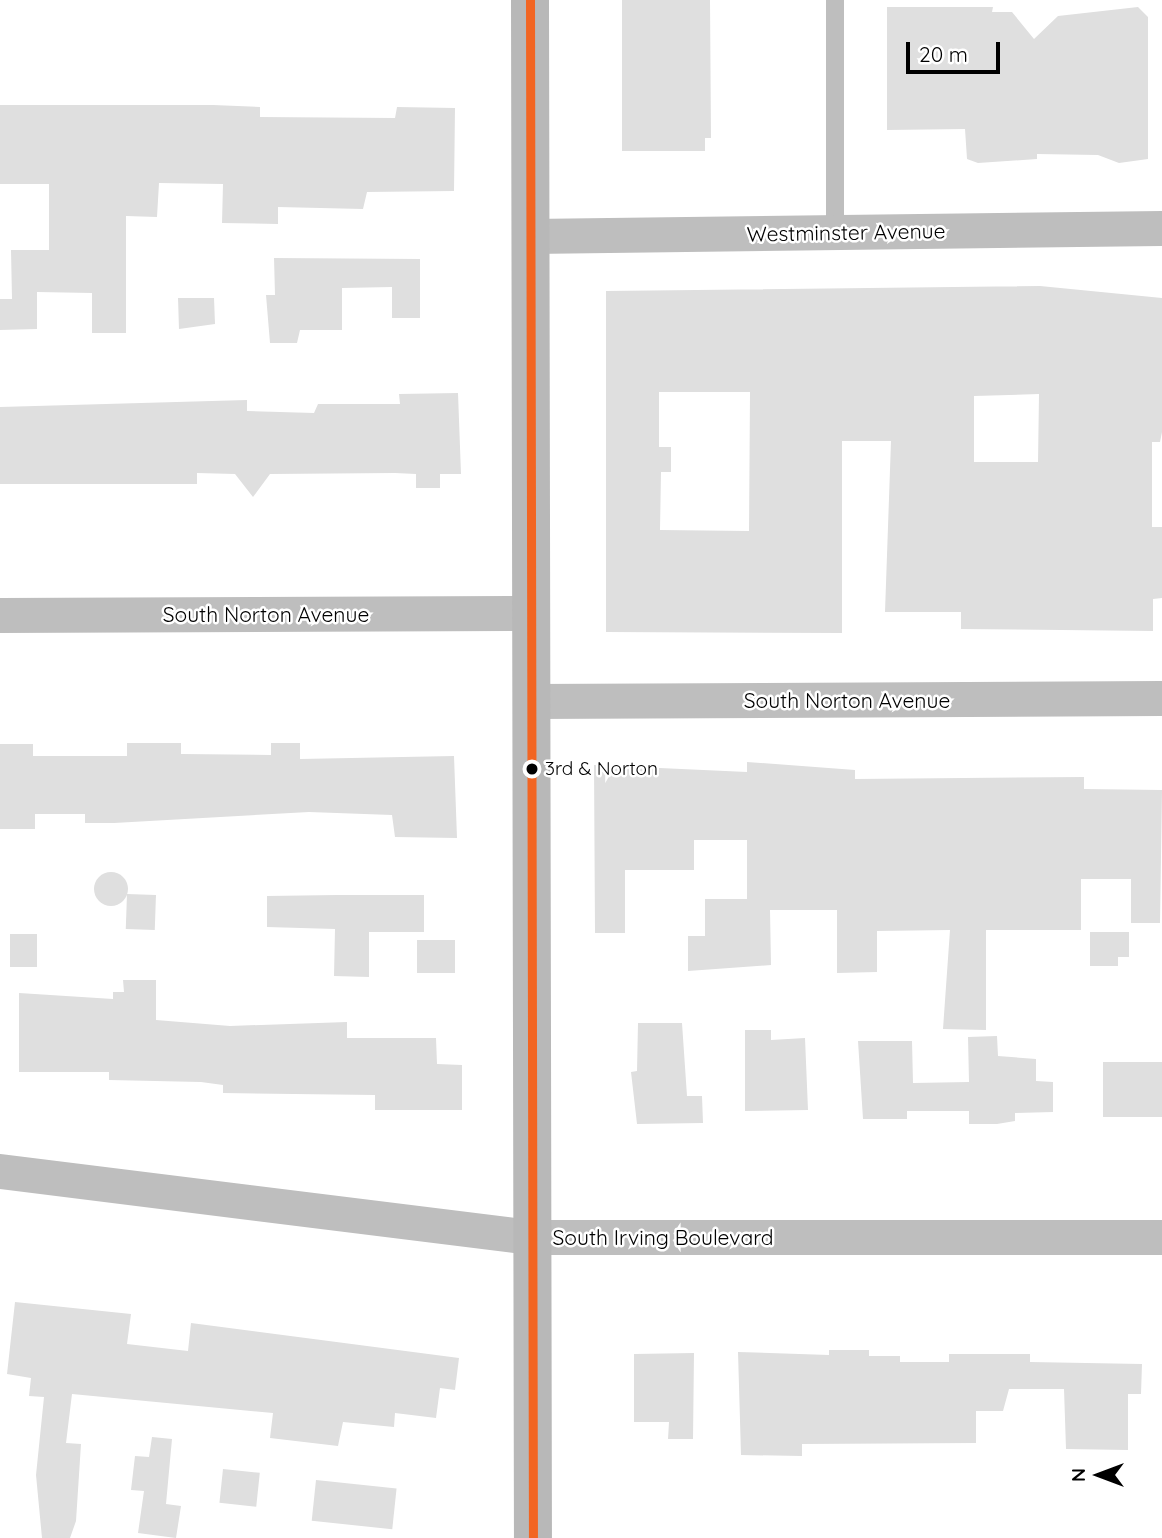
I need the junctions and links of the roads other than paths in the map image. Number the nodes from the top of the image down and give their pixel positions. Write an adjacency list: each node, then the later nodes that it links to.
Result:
1 (530, 0): 5 (main road)
2 (835, 0): 4 (lane)
3 (1162, 228): 4 (street, Westminster Avenue)
4 (835, 232): 5 (street, Westminster Avenue)
5 (531, 236): 6 (main road)
6 (531, 613): 7 (street, South Norton Avenue); 9 (main road)
7 (0, 615)
8 (1162, 698): 9 (street, South Norton Avenue)
9 (531, 701): 11 (main road)
10 (0, 1171): 11 (street, South Irving Boulevard)
11 (531, 1237): 12 (street, South Irving Boulevard); 13 (main road)
12 (1162, 1237)
13 (533, 1538)

